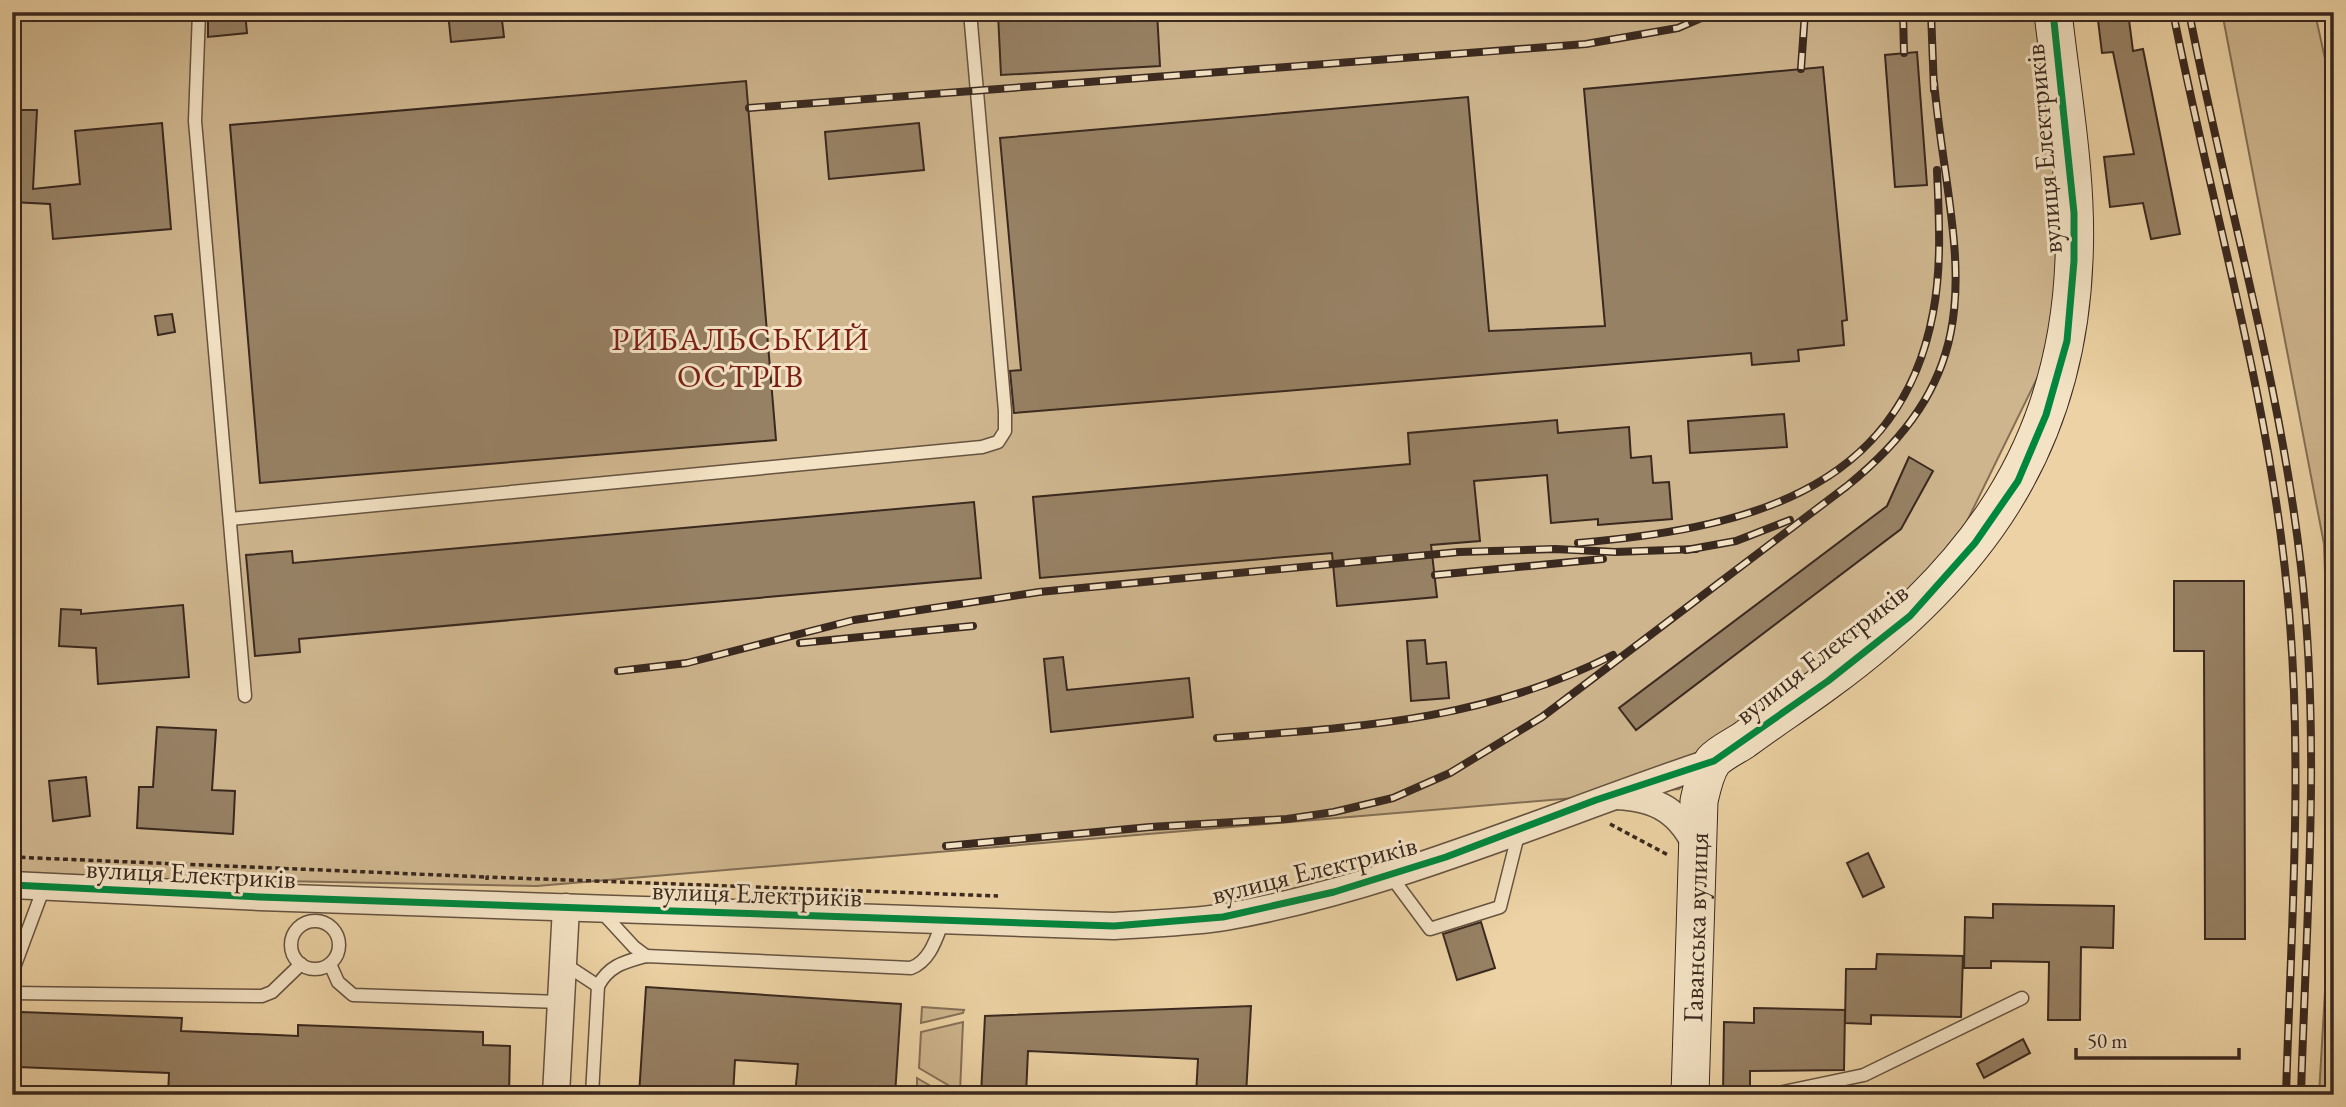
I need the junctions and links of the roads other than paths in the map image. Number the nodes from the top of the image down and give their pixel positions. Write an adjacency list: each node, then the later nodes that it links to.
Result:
1 (200, 12): 4 (lane)
2 (970, 12): 4 (lane)
3 (2053, 12): 6 (street, вулиця Електриків)
4 (230, 519): 5 (lane)
5 (245, 696)
6 (1714, 761): 7 (street, вулиця Електриків); 9 (street, Гаванська вулиця)
7 (1608, 796): 8 (street, вулиця Електриків); 9 (street, вулиця Електриків)
8 (1519, 831): 10 (street, вулиця Електриків); 10 (lane)
9 (1683, 852): 28 (street, Гаванська вулиця)
10 (1390, 875): 16 (street, вулиця Електриків)
11 (12, 885): 12 (street, вулиця Електриків)
12 (44, 887): 15 (street, вулиця Електриків); 21 (lane)
13 (566, 908): 14 (street, вулиця Електриків); 15 (street, вулиця Електриків); 18 (street)
14 (599, 909): 16 (street, вулиця Електриків); 17 (lane)
15 (315, 910): 19 (lane); 20 (lane)
16 (943, 920): 17 (lane)
17 (646, 956): 22 (lane)
18 (563, 962): 22 (lane); 25 (street)
19 (301, 964): 20 (lane); 23 (lane)
20 (330, 964): 25 (lane)
21 (12, 974)
22 (598, 986): 27 (lane)
23 (12, 993)
24 (2022, 998): 29 (lane)
25 (561, 1002): 26 (street)
26 (556, 1095)
27 (592, 1095)
28 (1690, 1095)
29 (1769, 1095)

